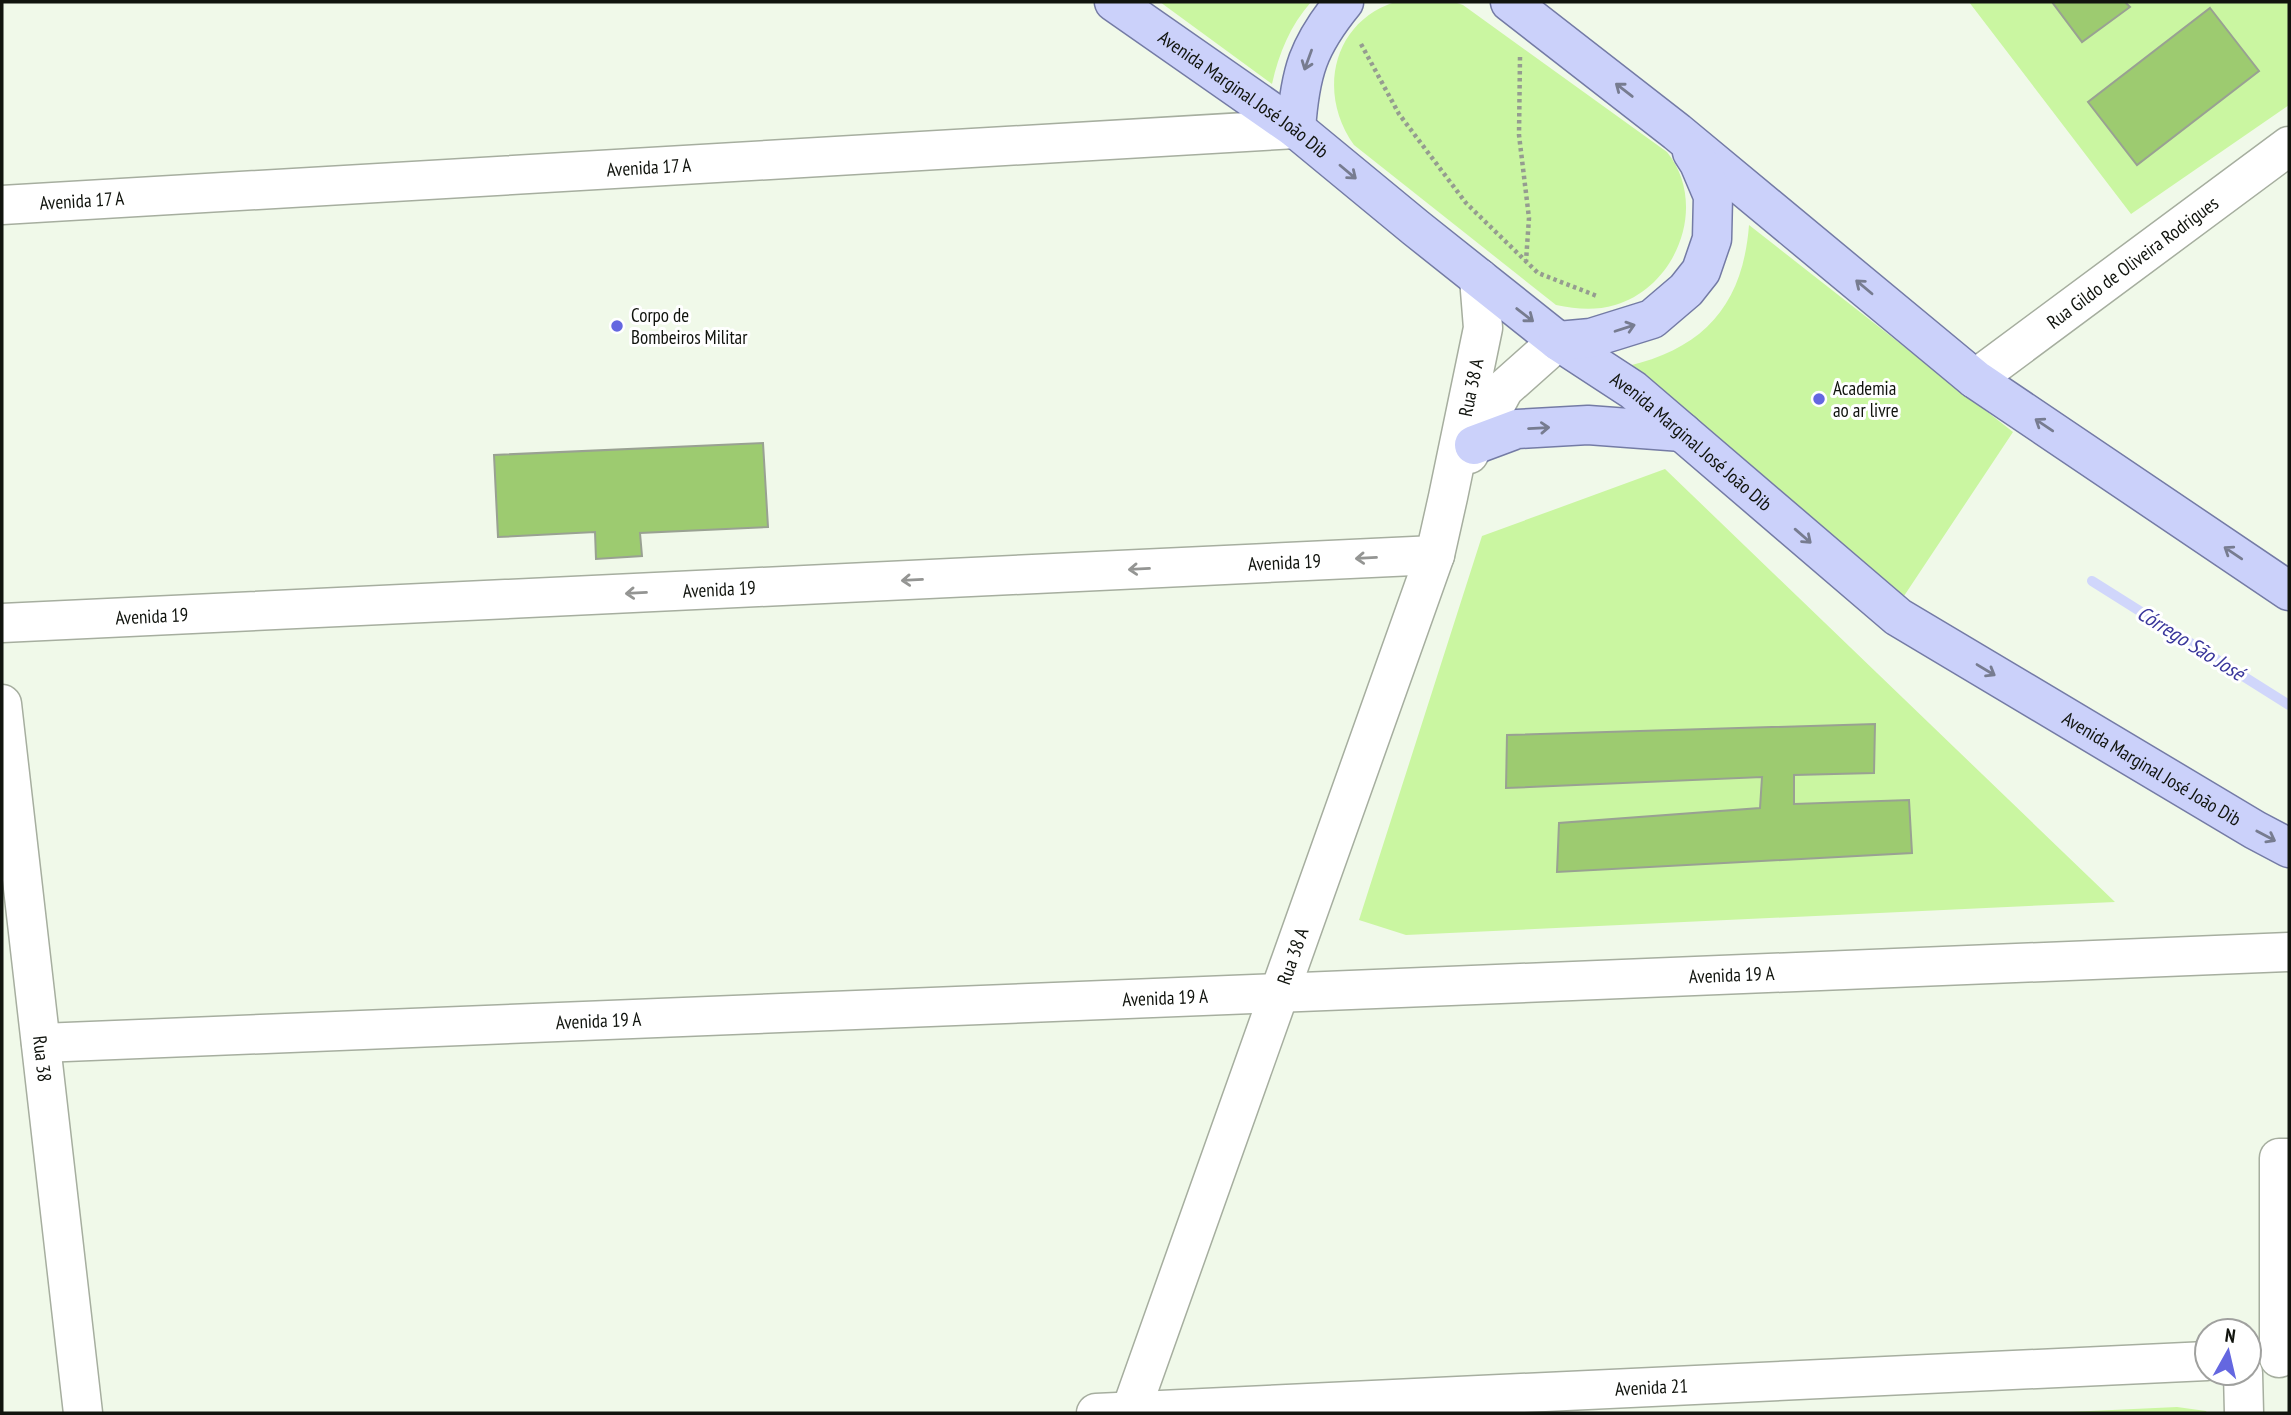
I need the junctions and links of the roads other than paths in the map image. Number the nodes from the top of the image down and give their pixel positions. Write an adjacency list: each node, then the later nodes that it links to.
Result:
1 (1114, 2): 4 (main road, Avenida Marginal José João Dib)
2 (1528, 8): 5 (main road, one-way to 2)
3 (1350, 19): 4 (main road, one-way to 4)
4 (1296, 129): 7 (street, Avenida 17 A); 8 (main road, Avenida Marginal José João Dib, one-way to 8)
5 (1677, 132): 9 (main road, one-way to 5); 10 (main road, one-way to 5)
6 (2289, 146): 10 (street, Rua Gildo de Oliveira Rodrigues)
7 (2, 205)
8 (1479, 278): 9 (main road, Avenida Marginal José João Dib, one-way to 9); 13 (street, Rua 38 A)
9 (1558, 341): 11 (main road, Avenida Marginal José João Dib); 12 (street, Rua 38 A)
10 (1975, 379): 15 (main road, one-way to 10)
11 (1682, 432): 12 (main road, one-way to 11); 18 (main road, Avenida Marginal José João Dib, one-way to 18)
12 (1474, 445): 13 (street, Rua 38 A)
13 (1448, 497): 14 (street, Rua 38 A)
14 (1434, 555): 16 (street, Avenida 19, one-way to 16); 20 (street, Rua 38 A)
15 (2289, 591)
16 (2, 623)
17 (2, 704): 21 (street, Rua 38)
18 (2289, 848)
19 (2289, 952): 20 (street, Avenida 19 A)
20 (1279, 993): 21 (street, Avenida 19 A); 27 (street, Rua 38 A)
21 (41, 1042): 26 (street, Rua 38)
22 (2289, 1158): 23 (street)
23 (2272, 1358)
24 (2193, 1362): 27 (street, Avenida 21)
25 (2243, 1387): 28 (street)
26 (83, 1413)
27 (1119, 1413)
28 (2244, 1413)

